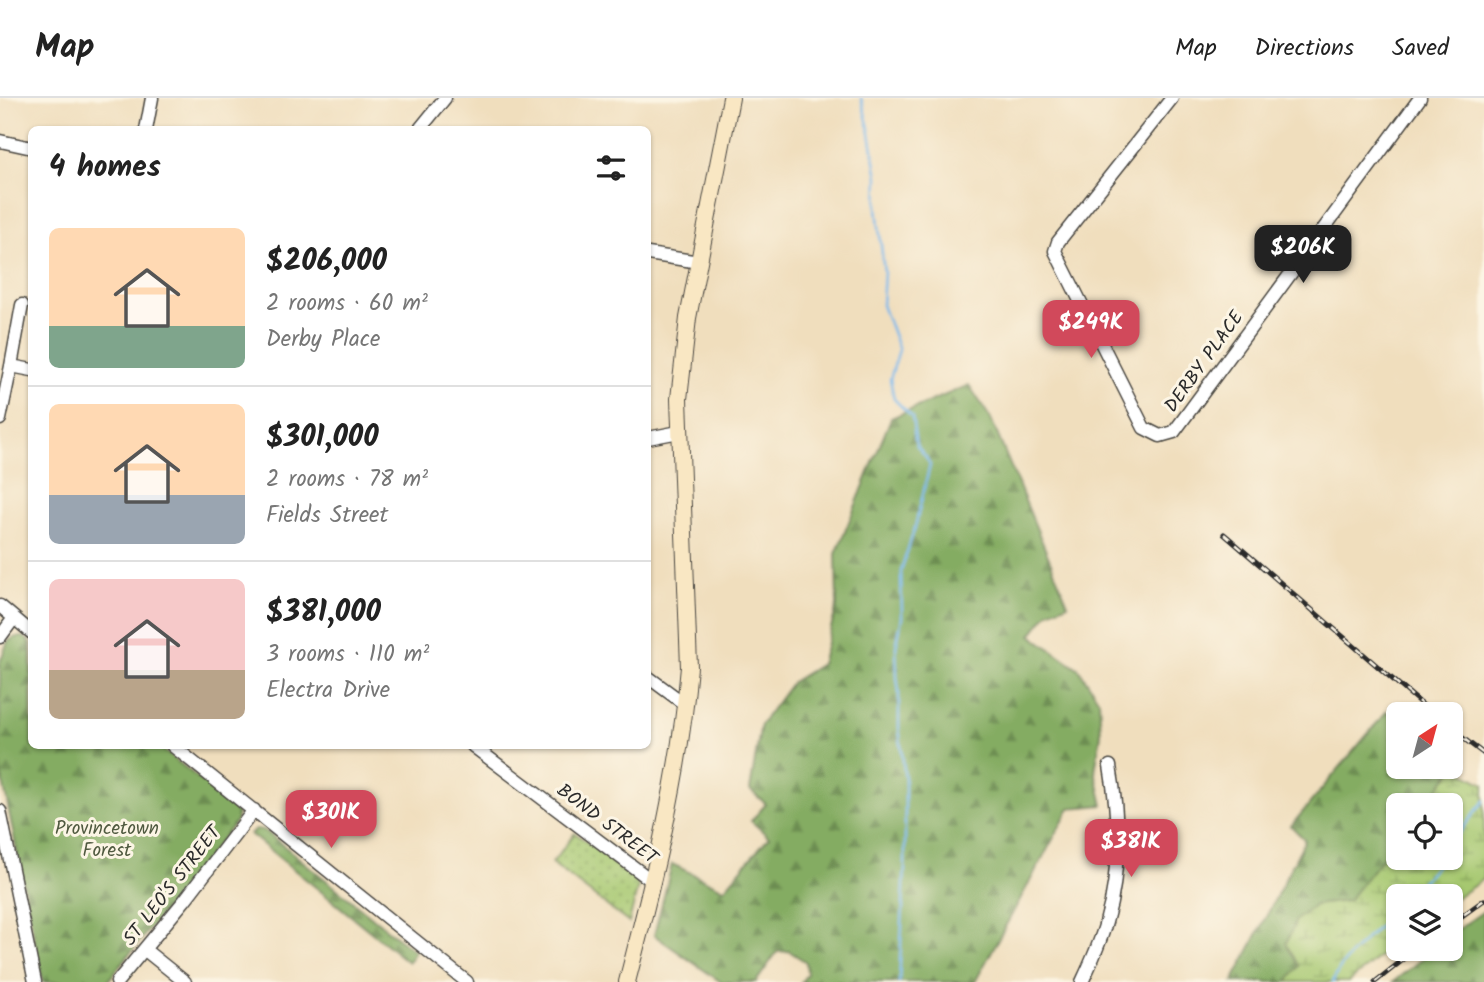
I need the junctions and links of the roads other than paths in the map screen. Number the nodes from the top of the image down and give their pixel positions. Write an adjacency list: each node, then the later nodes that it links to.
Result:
1 (152, 98): 6 (street)
2 (445, 98): 7 (street)
3 (730, 98): 11 (main road)
4 (1172, 98): 5 (street, DERBY PLACE)
5 (1420, 98)
6 (147, 126)
7 (422, 126)
8 (0, 141): 9 (street)
9 (28, 147)
10 (651, 254): 11 (street)
11 (699, 262): 16 (main road)
12 (22, 305): 13 (street)
13 (11, 366): 14 (street); 15 (street)
14 (28, 369)
15 (0, 419)
16 (680, 432): 17 (street); 23 (main road)
17 (651, 437)
18 (0, 606): 19 (street)
19 (14, 618): 20 (street); 21 (street)
20 (28, 630)
21 (0, 637)
22 (651, 679): 23 (street)
23 (686, 705): 29 (main road)
24 (177, 749): 27 (street)
25 (477, 749): 29 (street, BOND STREET)
26 (1110, 766): 36 (street)
27 (254, 810): 30 (street, ST LEO'S STREET); 34 (street)
28 (0, 811): 31 (street)
29 (652, 881): 35 (main road)
30 (145, 950): 32 (street, ST LEO'S STREET); 33 (street)
31 (34, 982)
32 (117, 982)
33 (185, 982)
34 (467, 982)
35 (627, 982)
36 (1082, 982)

